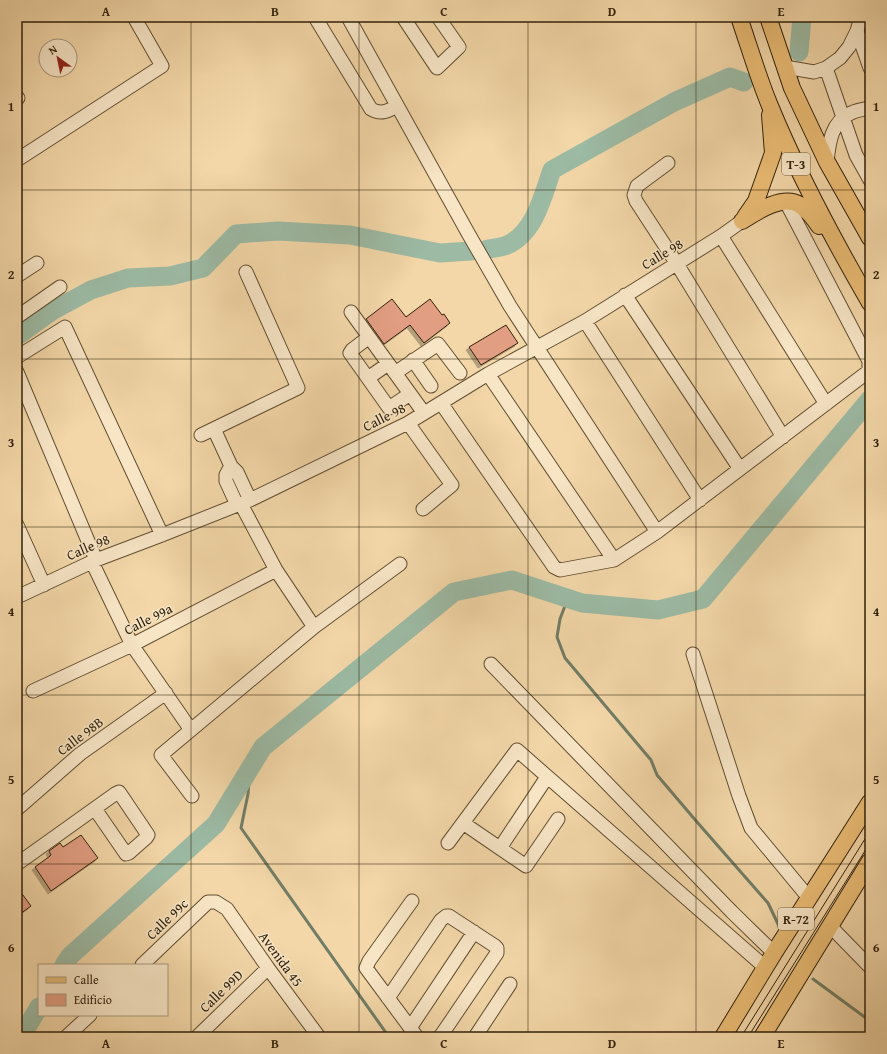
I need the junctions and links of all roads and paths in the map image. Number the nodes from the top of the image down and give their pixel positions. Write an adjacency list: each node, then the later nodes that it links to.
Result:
1 (134, 17): 17 (street)
2 (315, 17): 14 (street)
3 (348, 17): 14 (street)
4 (403, 17): 5 (street)
5 (438, 17)
6 (739, 17): 13 (main road, T-3)
7 (768, 17): 10 (main road, T-3)
8 (861, 17): 9 (street)
9 (857, 31): 11 (street); 12 (street)
10 (785, 67): 11 (street); 18 (main road, T-3)
11 (826, 68): 16 (street)
12 (870, 68)
13 (770, 105): 22 (main road); 26 (main road, T-3)
14 (397, 106): 37 (street)
15 (870, 108): 16 (street)
16 (843, 118): 18 (street); 20 (street)
17 (17, 160)
18 (827, 162): 24 (main road, T-3)
19 (668, 163): 27 (street)
20 (870, 180)
21 (786, 202): 22 (main road); 26 (main road); 48 (street)
22 (742, 221): 23 (street, Calle 98)
23 (721, 236): 27 (street, Calle 98); 48 (street)
24 (870, 238)
25 (37, 263): 29 (street)
26 (846, 263): 32 (main road, T-3)
27 (677, 264): 31 (street, Calle 98); 53 (street)
28 (246, 272): 51 (street)
29 (17, 276)
30 (60, 287): 34 (street)
31 (625, 295): 35 (street, Calle 98); 54 (street)
32 (870, 303)
33 (351, 312): 36 (street)
34 (17, 317)
35 (585, 321): 37 (street, Calle 98); 55 (street)
36 (369, 337): 40 (street); 44 (street)
37 (536, 348): 43 (street, Calle 98); 59 (street)
38 (17, 357): 60 (street)
39 (413, 360): 40 (street); 42 (street); 45 (street)
40 (392, 368): 44 (street); 46 (street)
41 (17, 372): 62 (street)
42 (460, 373)
43 (488, 374): 47 (street, Calle 98); 61 (street)
44 (368, 378): 46 (street)
45 (431, 386)
46 (410, 394): 49 (street)
47 (441, 403): 49 (street, Calle 98); 61 (street)
48 (826, 404): 53 (street)
49 (424, 413): 50 (street, Calle 98)
50 (408, 423): 56 (street, Calle 98); 57 (street)
51 (214, 429): 52 (street); 56 (street)
52 (201, 435)
53 (783, 437): 54 (street)
54 (740, 469): 55 (street)
55 (700, 500): 59 (street)
56 (242, 503): 60 (street, Calle 98); 64 (street)
57 (423, 509)
58 (17, 525): 65 (street)
59 (657, 532): 61 (street)
60 (162, 535): 62 (street, Calle 98)
61 (614, 560)
62 (94, 561): 65 (street, Calle 98); 68 (street)
63 (400, 564): 67 (street)
64 (276, 570): 67 (street); 68 (street, Calle 99a)
65 (44, 585): 66 (street, Calle 98)
66 (17, 597)
67 (314, 627): 73 (street)
68 (132, 645): 71 (street, Calle 99a); 72 (street)
69 (693, 654): 85 (street)
70 (491, 664): 90 (street)
71 (33, 691)
72 (166, 693): 73 (street); 77 (street, Calle 98B)
73 (191, 730): 75 (street)
74 (547, 776): 80 (street); 82 (street); 94 (street)
75 (192, 796)
76 (870, 802): 85 (main road, R-72)
77 (17, 809)
78 (95, 809): 78 (street); 84 (street)
79 (558, 820): 82 (street)
80 (462, 823): 81 (street); 82 (street)
81 (448, 843)
82 (500, 848)
83 (870, 861): 88 (main road, R-72)
84 (17, 864)
85 (809, 898): 90 (main road, R-72)
86 (412, 901): 96 (street)
87 (216, 902): 91 (street, Calle 99c); 93 (street, Avenida 45)
88 (830, 926): 92 (street); 105 (main road, R-72)
89 (474, 932): 96 (street); 98 (street); 102 (street)
90 (774, 953): 94 (main road, R-72)
91 (143, 964)
92 (870, 967)
93 (268, 968): 100 (street, Calle 99D); 101 (street, Avenida 45)
94 (766, 968): 104 (main road, R-72)
95 (510, 984): 103 (street)
96 (388, 998): 98 (street)
97 (89, 1016): 99 (street)
98 (413, 1032)
99 (66, 1037)
100 (198, 1037)
101 (319, 1037)
102 (440, 1037)
103 (475, 1037)
104 (723, 1037)
105 (762, 1037)

